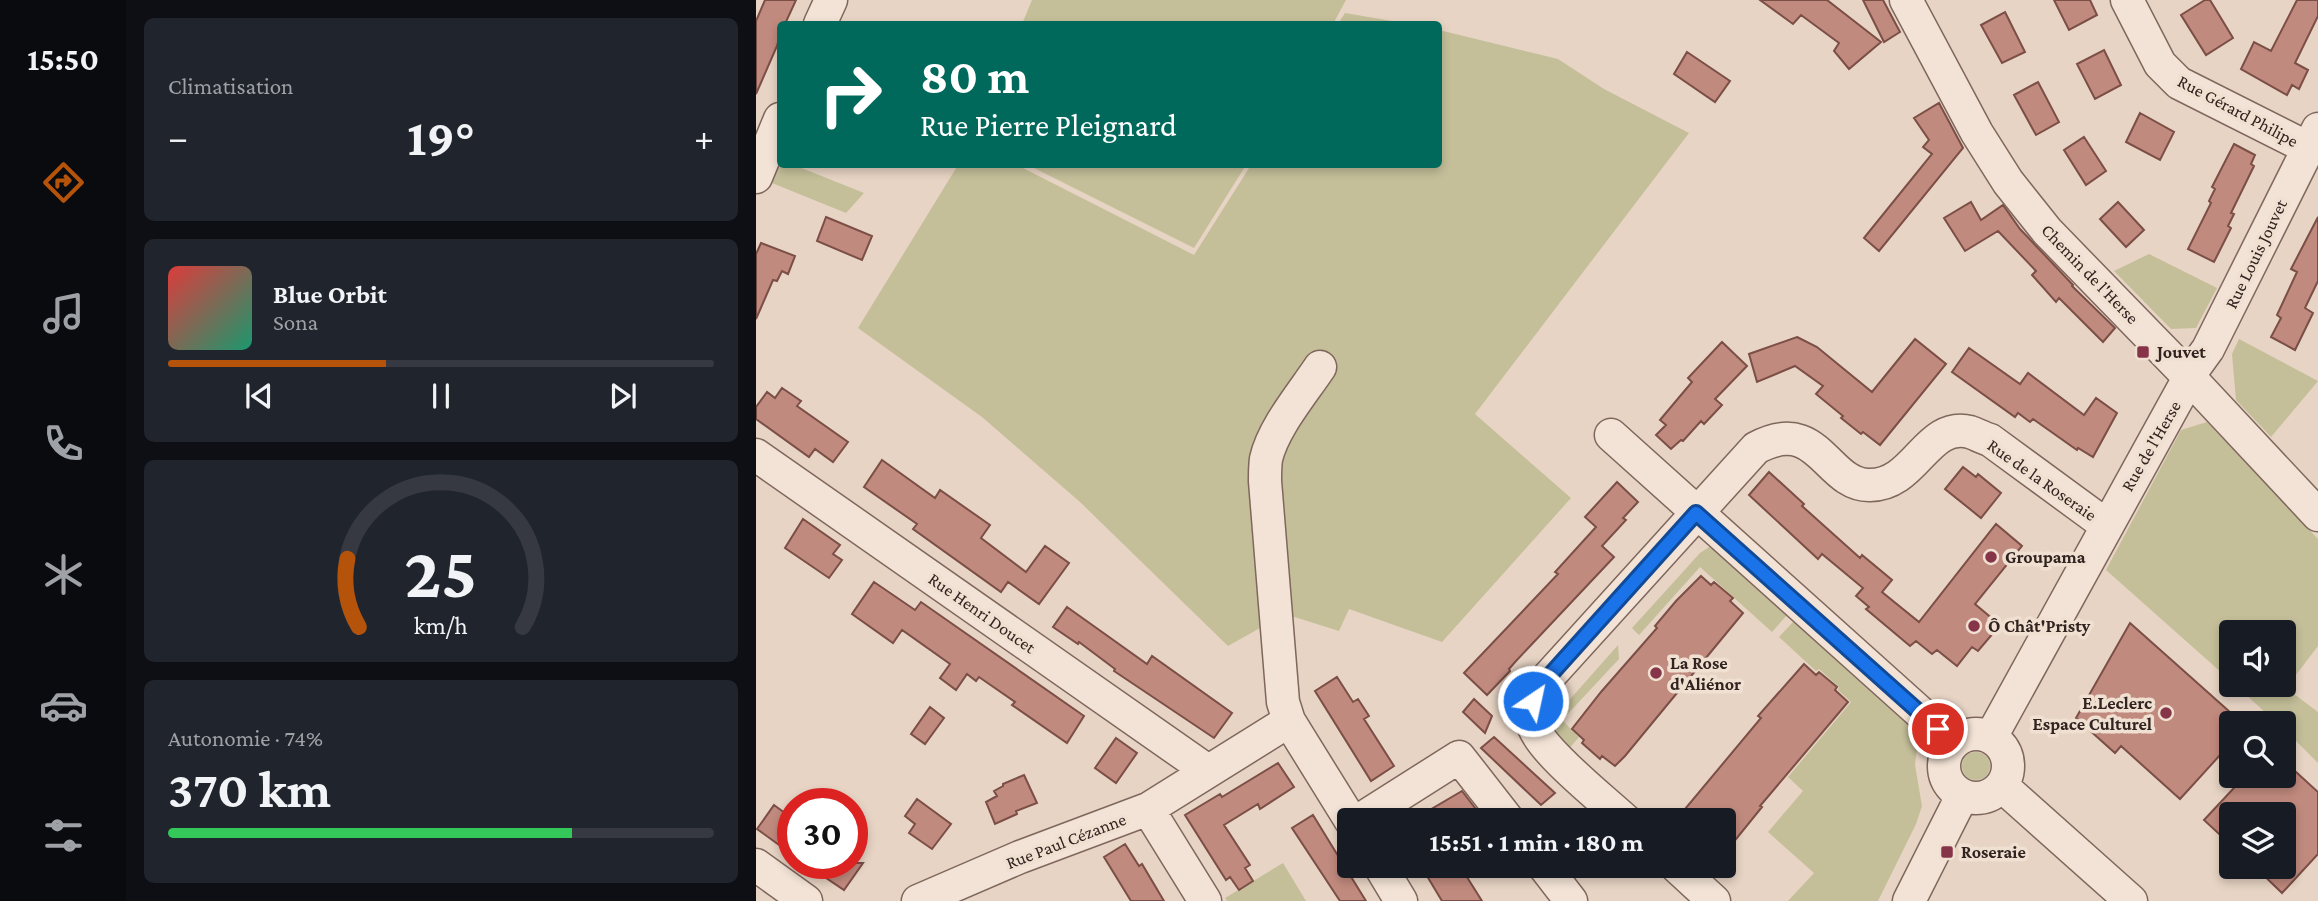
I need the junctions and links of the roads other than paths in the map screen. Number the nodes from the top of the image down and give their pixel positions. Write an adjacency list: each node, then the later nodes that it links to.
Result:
1 (831, 0): 4 (street)
2 (1906, 0): 9 (street, Chemin de l'Herse)
3 (2127, 0): 6 (street, Rue Gérard Philipe)
4 (821, 21)
5 (777, 126): 7 (street)
6 (2313, 139): 9 (street, Rue Louis Jouvet)
7 (756, 177)
8 (1320, 367): 15 (street)
9 (2189, 377): 13 (street, Chemin de l'Herse); 14 (street, Rue de l'Herse)
10 (1611, 435): 12 (street)
11 (756, 455): 18 (street, Rue Henri Doucet)
12 (1696, 513): 14 (street, Rue de la Roseraie); 17 (street); 24 (street, Rue de la Roseraie)
13 (2318, 515)
14 (2106, 525): 16 (street, Rue de l'Herse)
15 (1289, 721): 18 (street, Rue Paul Cézanne); 21 (street)
16 (1992, 737): 17 (street); 19 (street)
17 (1954, 743): 20 (street)
18 (1208, 771): 25 (street, Rue Paul Cézanne)
19 (2002, 786): 20 (street); 37 (street)
20 (1962, 796): 36 (street)
21 (1343, 808)
22 (1379, 808): 23 (street)
23 (1499, 808)
24 (1612, 808)
25 (1148, 809): 31 (street, Rue Paul Cézanne); 32 (street)
26 (756, 865): 30 (street)
27 (1387, 878): 33 (street)
28 (1554, 878): 34 (street)
29 (1689, 878): 35 (street)
30 (806, 901)
31 (918, 901)
32 (1205, 901)
33 (1401, 901)
34 (1572, 901)
35 (1714, 901)
36 (1909, 901)
37 (2131, 901)

